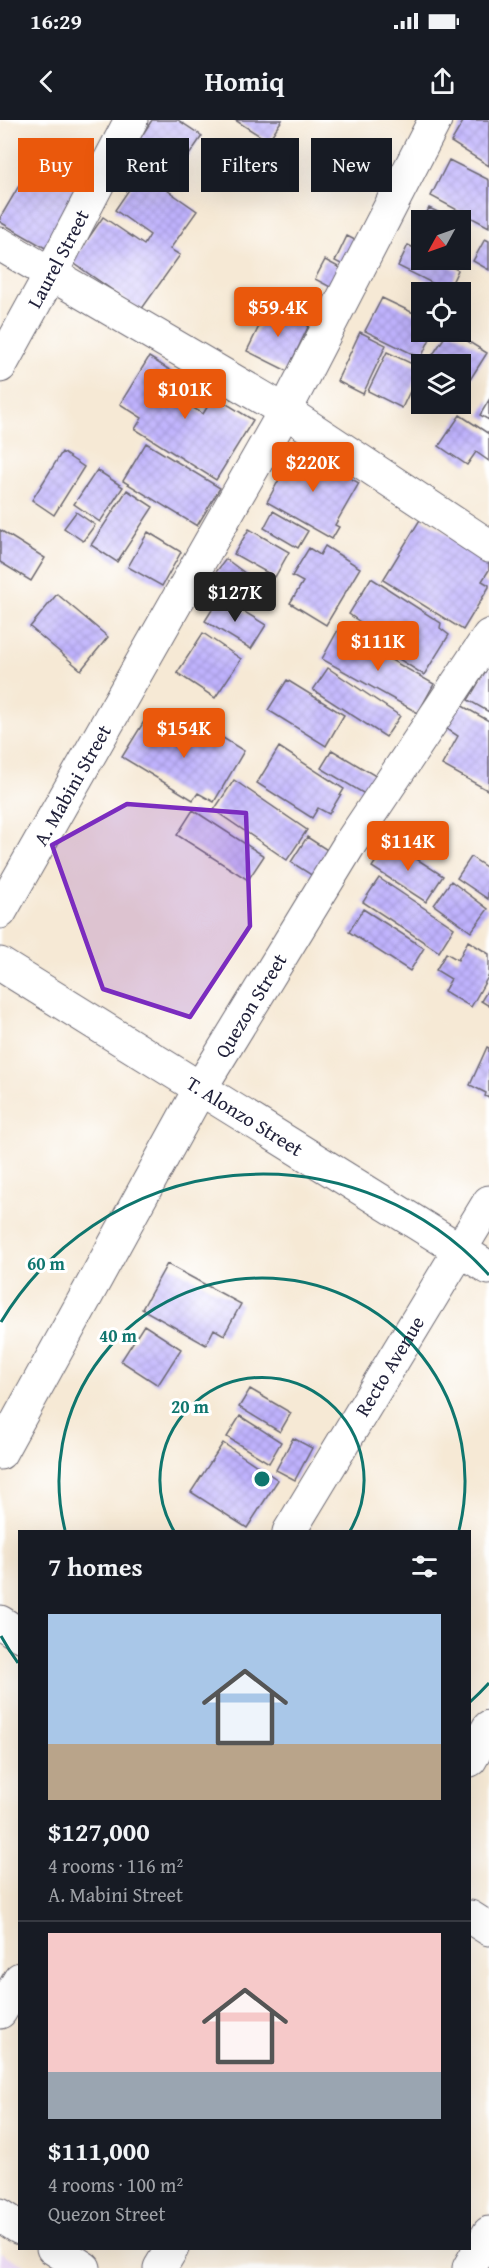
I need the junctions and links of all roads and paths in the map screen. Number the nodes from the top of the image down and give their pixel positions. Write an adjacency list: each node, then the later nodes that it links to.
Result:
1 (131, 120): 4 (street, Laurel Street)
2 (435, 120): 6 (street, A. Mabini Street)
3 (0, 244): 4 (street)
4 (50, 275): 5 (street, Laurel Street); 6 (street)
5 (0, 366)
6 (285, 411): 7 (street); 9 (street, A. Mabini Street)
7 (489, 546)
8 (489, 636): 11 (street, Quezon Street)
9 (0, 912)
10 (0, 964): 11 (street, T. Alonzo Street)
11 (201, 1087): 13 (street, T. Alonzo Street); 15 (street, Quezon Street)
12 (489, 1202): 13 (street, Recto Avenue)
13 (460, 1250): 14 (street, T. Alonzo Street); 16 (street, Recto Avenue)
14 (489, 1268)
15 (0, 1453)
16 (290, 1530)
17 (0, 1622): 18 (street)
18 (18, 1634)
19 (489, 1727): 20 (street)
20 (471, 1758)
21 (471, 1918): 22 (street)
22 (489, 1929)
23 (18, 1982): 24 (street)
24 (0, 2012)
25 (0, 2216): 26 (street)
26 (18, 2227)
27 (489, 2233): 32 (street)
28 (56, 2250): 30 (street)
29 (171, 2250): 31 (street)
30 (84, 2268)
31 (160, 2268)
32 (469, 2268)

